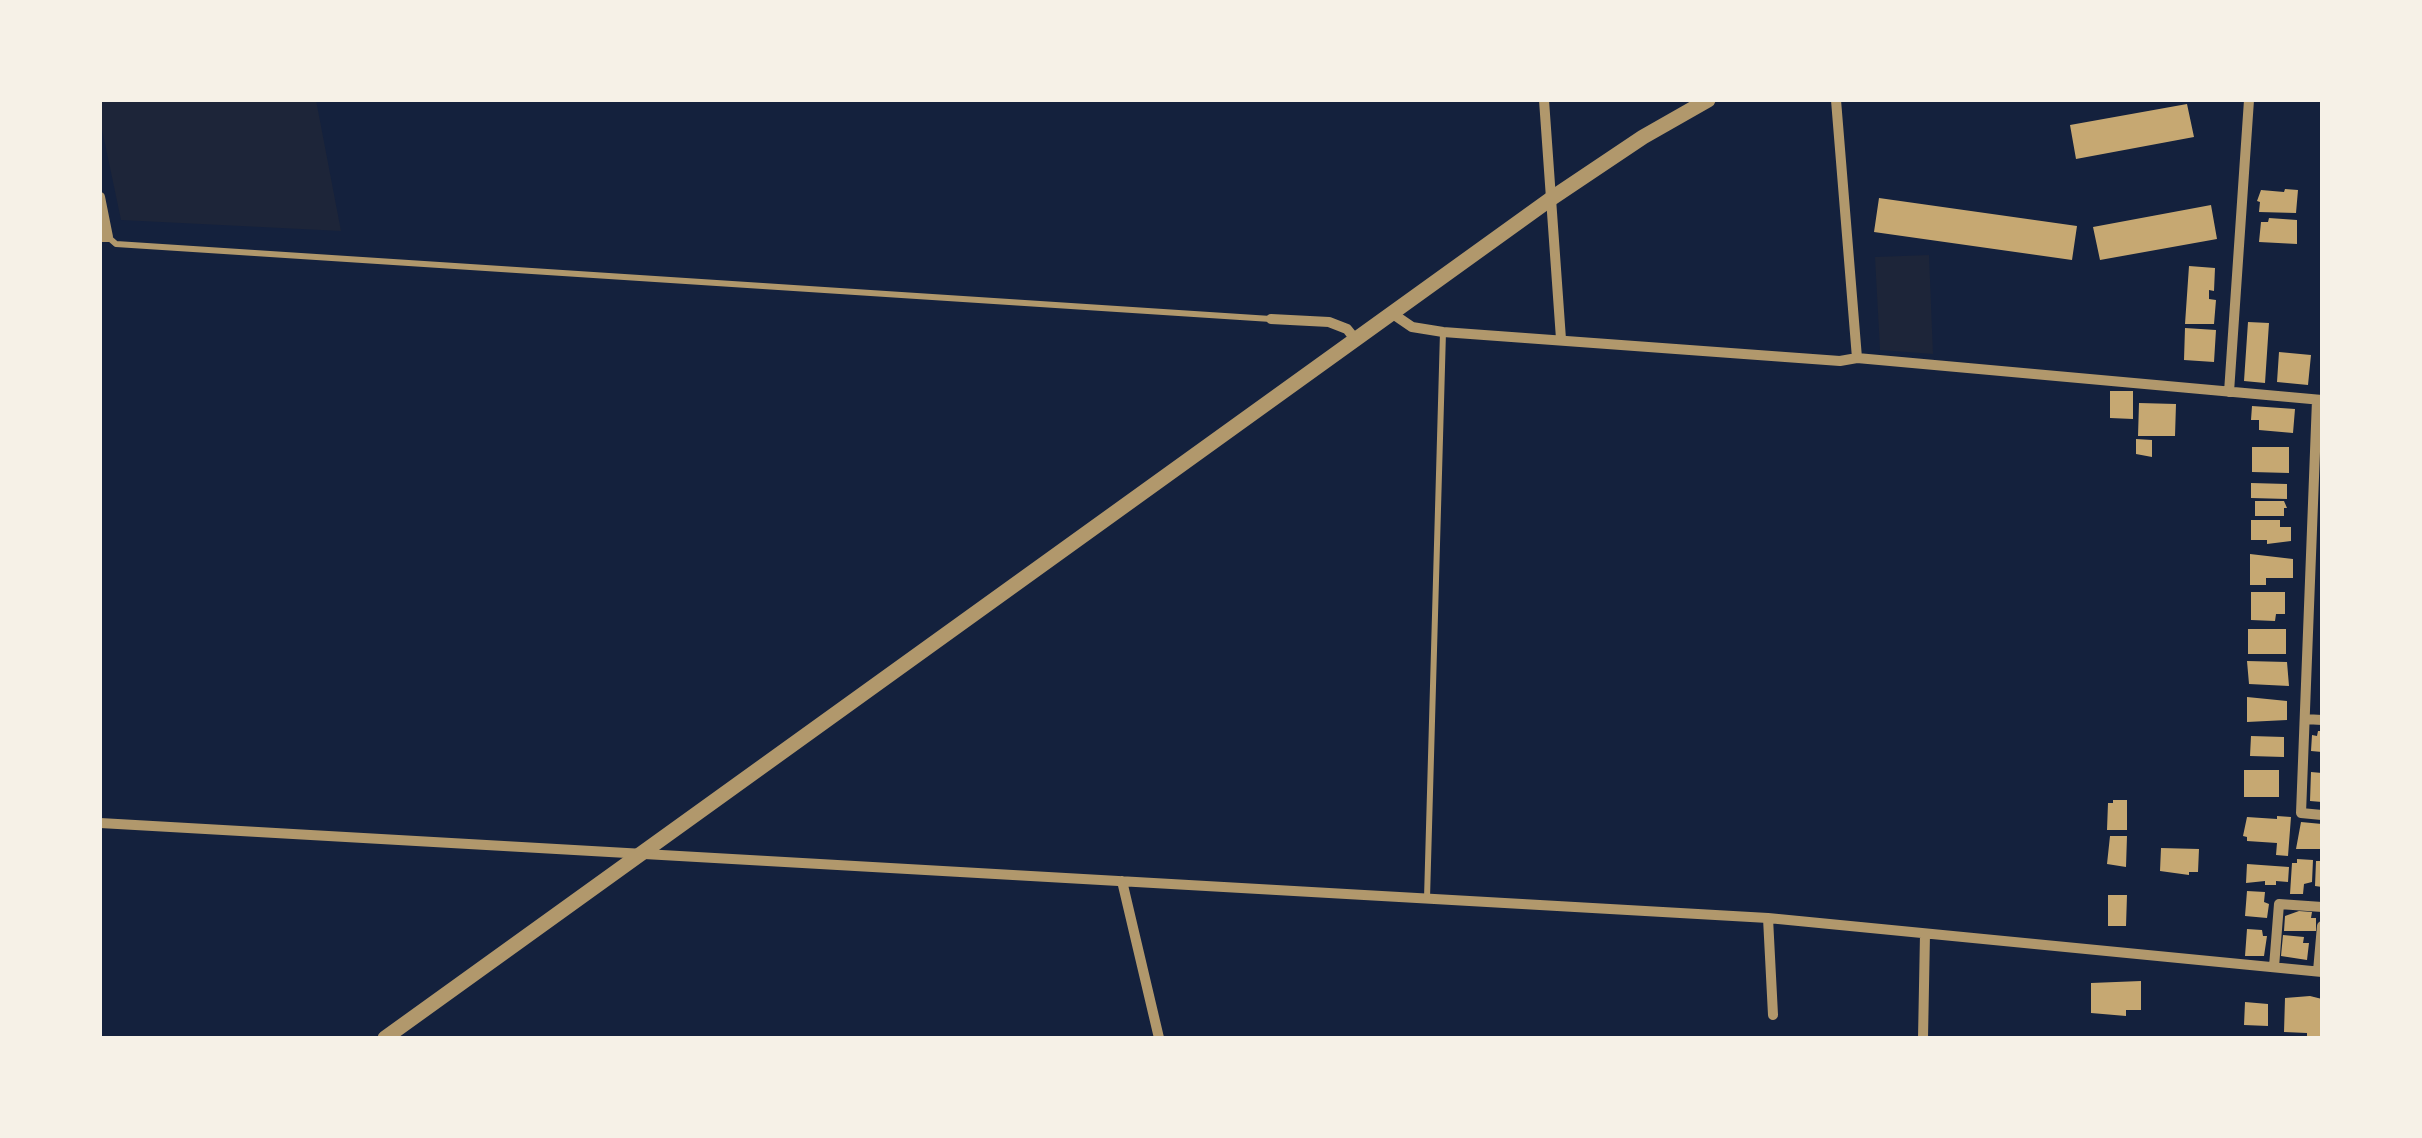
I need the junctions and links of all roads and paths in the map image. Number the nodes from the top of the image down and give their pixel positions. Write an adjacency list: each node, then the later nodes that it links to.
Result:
1 (1544, 100): 6 (street)
2 (1708, 100): 6 (street)
3 (1836, 100): 13 (street)
4 (2248, 100): 14 (street)
5 (100, 197): 7 (street)
6 (1552, 198): 8 (street); 11 (street)
7 (104, 237): 9 (lane)
8 (1393, 314): 10 (street); 12 (street)
9 (1271, 318): 12 (street)
10 (1443, 332): 11 (street); 24 (lane)
11 (1562, 339): 13 (street)
12 (1356, 340): 22 (street)
13 (1857, 358): 14 (street)
14 (2228, 392): 15 (street)
15 (2320, 400): 16 (street)
16 (2308, 625): 17 (street); 18 (street)
17 (2322, 626)
18 (2305, 719): 19 (street); 20 (street)
19 (2322, 720)
20 (2322, 814)
21 (100, 823): 22 (street)
22 (643, 852): 23 (street); 32 (street)
23 (1122, 881): 24 (street); 33 (street)
24 (1427, 898): 26 (street)
25 (2322, 907): 29 (street)
26 (1768, 918): 28 (street); 31 (street)
27 (2322, 926): 30 (street)
28 (1925, 934): 29 (street); 34 (street)
29 (2274, 967): 30 (street)
30 (2320, 971)
31 (1773, 1016)
32 (385, 1038)
33 (1159, 1038)
34 (1923, 1038)

